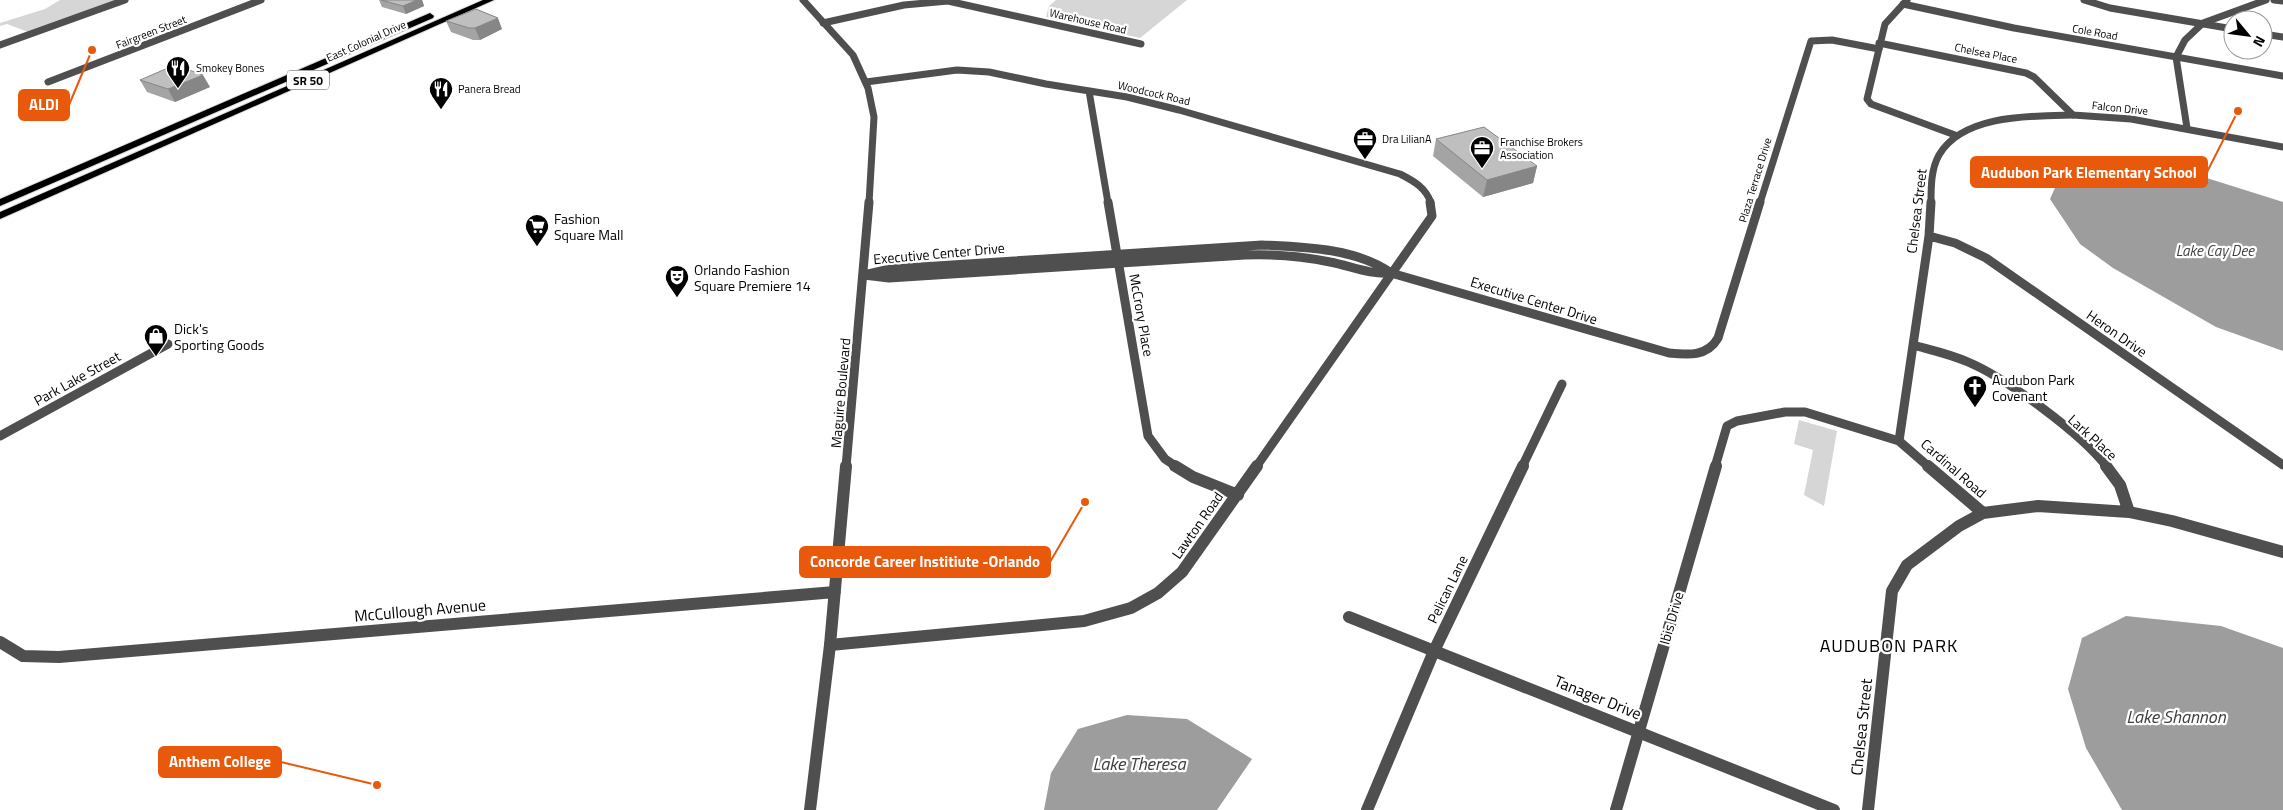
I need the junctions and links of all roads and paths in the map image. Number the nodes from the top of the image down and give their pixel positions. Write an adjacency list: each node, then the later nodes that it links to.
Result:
1 (125, 0): 18 (street)
2 (261, 0): 23 (street, Fairgreen Street)
3 (468, 0): 14 (highway, East Colonial Drive / SR 50)
4 (477, 0): 16 (highway)
5 (490, 0): 16 (highway, East Colonial Drive / SR 50)
6 (803, 0): 12 (street, Maguire Boulevard)
7 (2084, 0): 13 (street)
8 (2266, 0): 13 (street)
9 (2274, 0): 10 (street)
10 (2283, 1)
11 (1905, 2): 19 (street); 20 (street, Cole Road)
12 (823, 23): 17 (street, Warehouse Road); 24 (street, Maguire Boulevard)
13 (2203, 24): 15 (street); 20 (street)
14 (409, 26): 21 (highway); 27 (highway, East Colonial Drive / SR 50)
15 (2223, 27)
16 (419, 32): 21 (highway, East Colonial Drive / SR 50)
17 (1141, 44)
18 (0, 45)
19 (1879, 46): 26 (street, Chelsea Place); 30 (street); 41 (street, Plaza Terrace Drive)
20 (2176, 57): 22 (street, Cole Road); 28 (street)
21 (354, 60): 29 (highway, East Colonial Drive / SR 50)
22 (2283, 76)
23 (48, 82)
24 (866, 82): 25 (street, Woodcock Road); 38 (street, Maguire Boulevard)
25 (1089, 91): 32 (street, Woodcock Road); 36 (street, McCrory Place)
26 (2073, 115): 28 (street, Falcon Drive); 30 (street, Falcon Drive)
27 (185, 123): 29 (street); 33 (highway, East Colonial Drive / SR 50)
28 (2187, 128): 31 (street, Falcon Drive)
29 (197, 129): 34 (highway, East Colonial Drive / SR 50)
30 (1955, 135): 35 (street, Chelsea Street)
31 (2283, 147)
32 (1426, 191): 37 (street, Lawton Road)
33 (0, 203)
34 (0, 216)
35 (1929, 236): 40 (street, Chelsea Street); 46 (street, Heron Drive)
36 (1118, 259): 37 (street, Executive Center Drive); 38 (street, Executive Center Drive); 47 (street, McCrory Place)
37 (1391, 274): 41 (street, Executive Center Drive); 47 (street, Lawton Road)
38 (864, 275): 51 (street, Maguire Boulevard)
39 (168, 344): 44 (street, Park Lake Street)
40 (1913, 345): 45 (street, Chelsea Street); 48 (street, Lark Place)
41 (1668, 353)
42 (1562, 384): 55 (street, Pelican Lane)
43 (1727, 426): 45 (street, Cardinal Road); 56 (street, Ibis Drive)
44 (0, 436)
45 (1899, 441): 49 (street, Cardinal Road)
46 (2283, 465)
47 (1238, 495): 53 (street, Lawton Road)
48 (2129, 512): 49 (street, Cardinal Road); 50 (street, Cardinal Road)
49 (1984, 513): 61 (street, Chelsea Street)
50 (2283, 552)
51 (835, 592): 53 (street, Maguire Boulevard); 54 (street, McCullough Avenue)
52 (1349, 617): 55 (street, Tanager Drive)
53 (830, 645): 57 (street, Maguire Boulevard)
54 (5, 646)
55 (1434, 651): 56 (street, Tanager Drive); 58 (street, Pelican Lane)
56 (1638, 732): 59 (street, Ibis Drive); 60 (street, Tanager Drive)
57 (810, 810)
58 (1367, 810)
59 (1616, 810)
60 (1834, 810)
61 (1868, 810)

